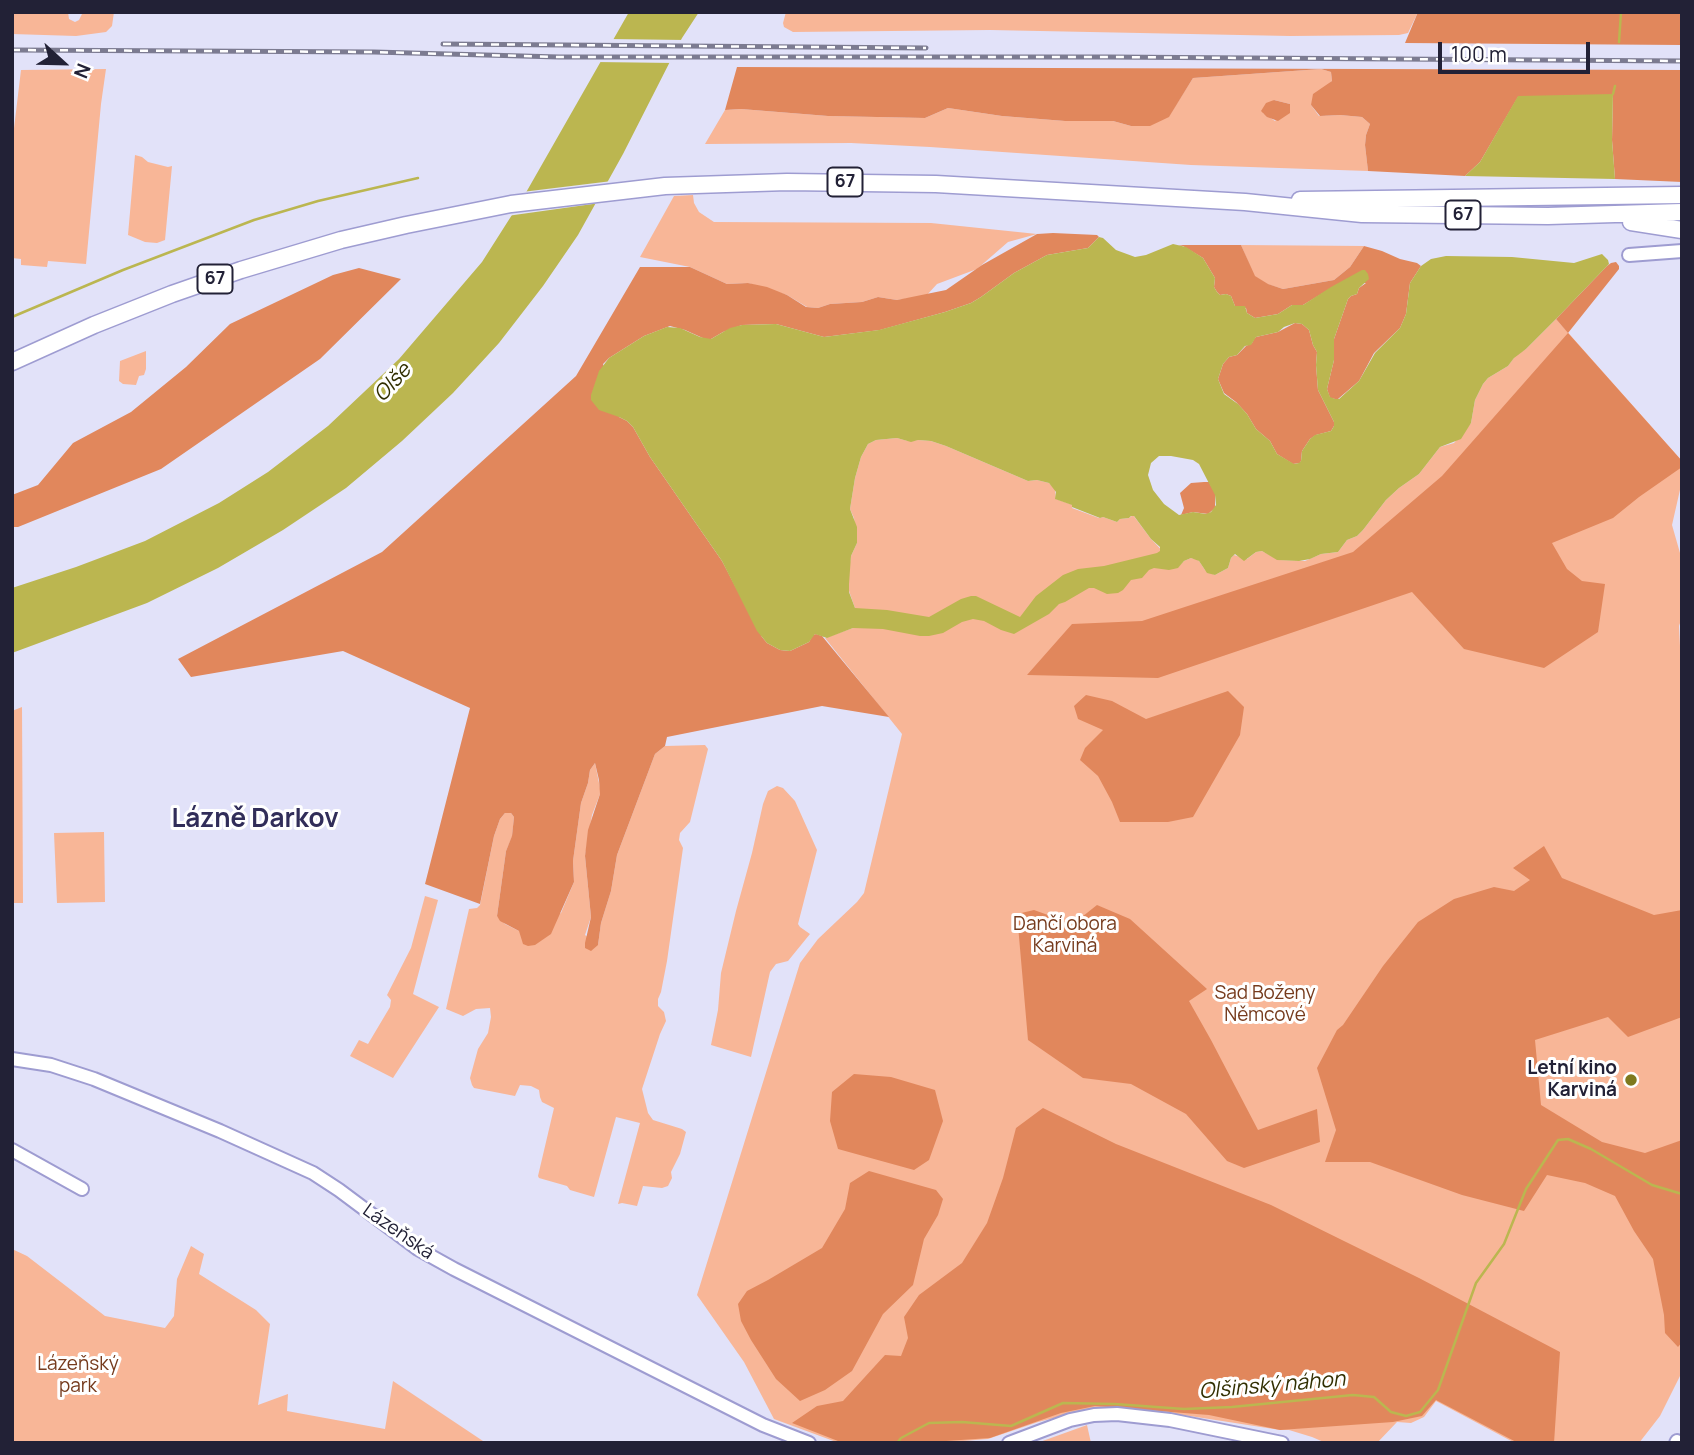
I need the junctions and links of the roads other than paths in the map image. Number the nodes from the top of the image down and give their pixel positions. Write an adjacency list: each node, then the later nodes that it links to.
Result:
1 (1682, 195): 2 (main road, 67)
2 (1245, 202): 4 (main road, 67); 8 (main road, 67)
3 (1682, 212): 4 (main road, 67)
4 (1548, 216): 5 (main road)
5 (1682, 230)
6 (1682, 251): 7 (street)
7 (1629, 255)
8 (12, 362)
9 (12, 1059): 12 (street, Lázeňská)
10 (12, 1150): 11 (street)
11 (82, 1189)
12 (809, 1443)
13 (1009, 1443): 14 (street)
14 (1282, 1443)

